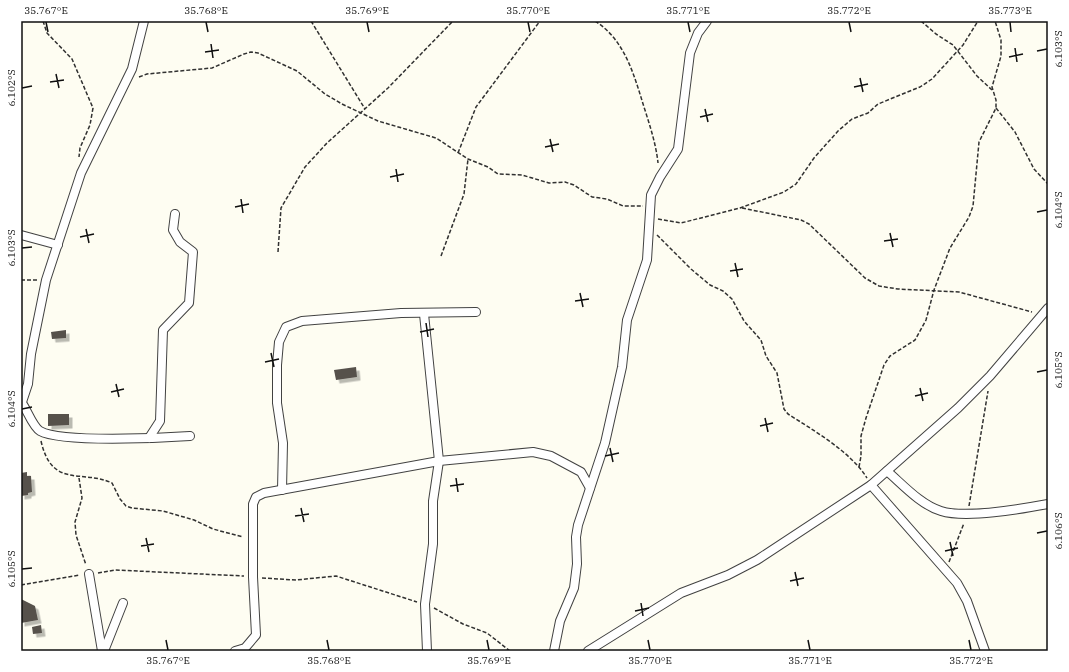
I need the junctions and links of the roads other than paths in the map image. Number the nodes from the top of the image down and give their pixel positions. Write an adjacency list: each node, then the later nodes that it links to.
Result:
1 (144, 21): 5 (street)
2 (707, 21): 15 (street)
3 (175, 214): 11 (street)
4 (21, 235): 5 (street)
5 (58, 246): 9 (street)
6 (1048, 308): 13 (street)
7 (476, 312): 8 (street)
8 (424, 314): 12 (street); 16 (street)
9 (21, 404): 11 (street)
10 (190, 436): 11 (street)
11 (149, 438)
12 (439, 462): 15 (street); 16 (street); 22 (street)
13 (887, 471): 14 (street); 17 (street)
14 (871, 485): 24 (street); 25 (street)
15 (590, 488): 23 (street)
16 (282, 490): 21 (street)
17 (1048, 504)
18 (90, 574): 20 (street)
19 (124, 604): 20 (street)
20 (103, 651)
21 (236, 651)
22 (427, 651)
23 (554, 651)
24 (588, 651)
25 (985, 651)

